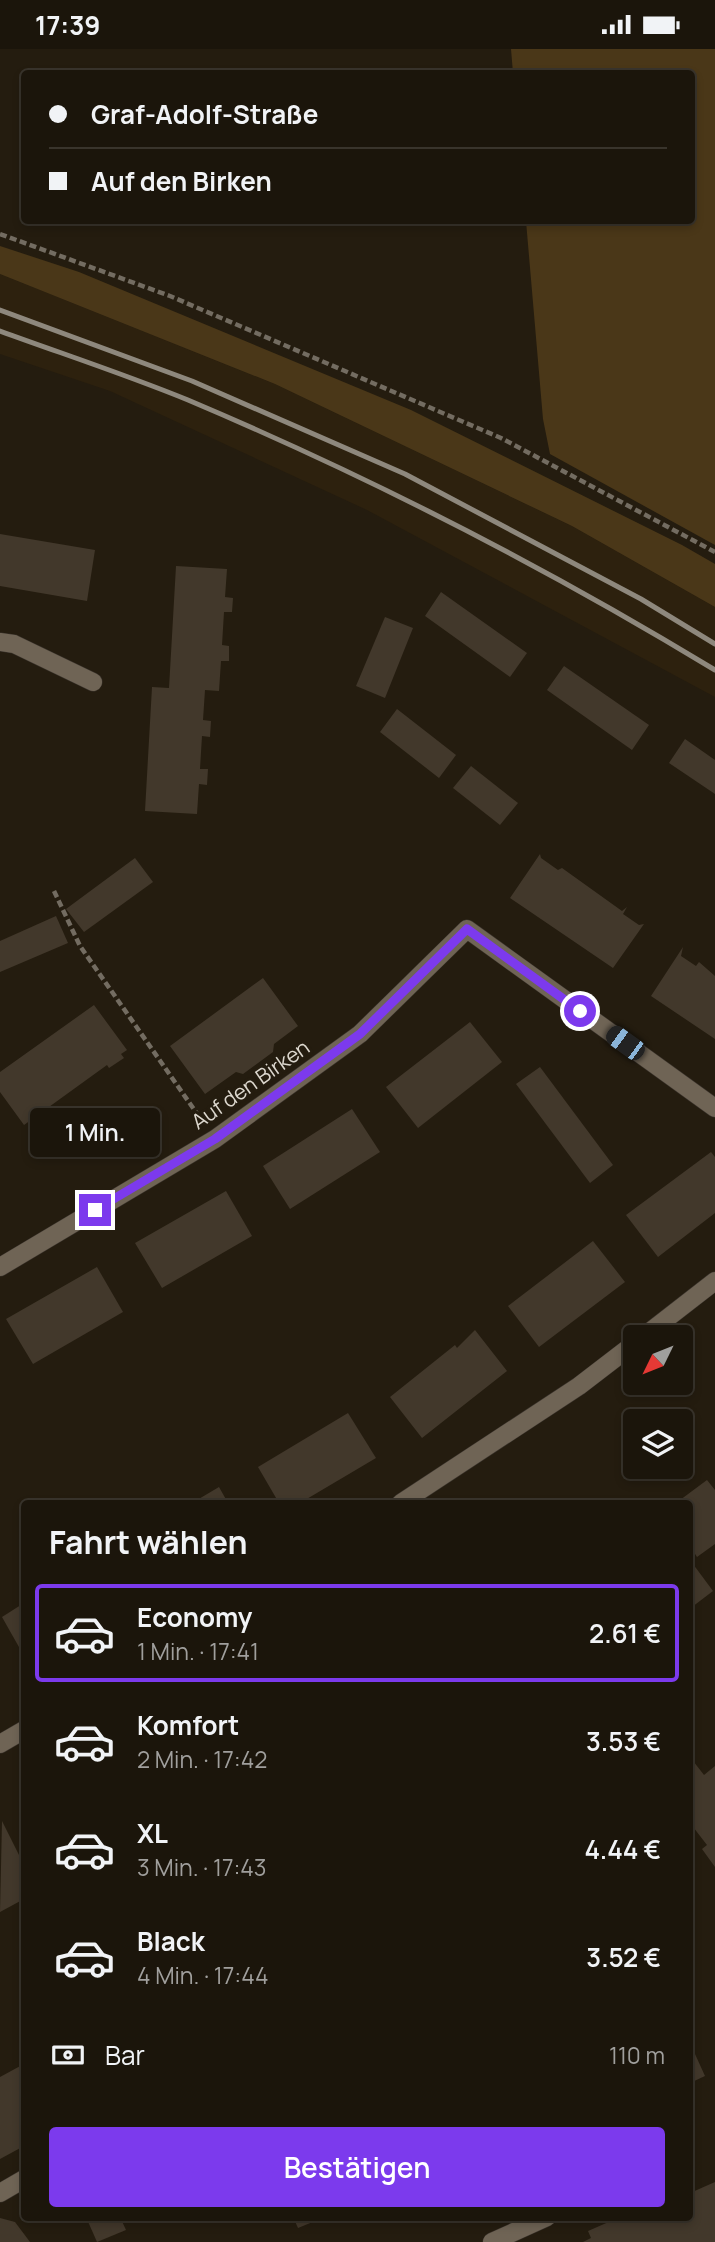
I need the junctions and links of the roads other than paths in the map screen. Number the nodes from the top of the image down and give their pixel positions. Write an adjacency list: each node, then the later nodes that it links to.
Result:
1 (0, 642): 2 (street)
2 (93, 682)
3 (715, 1108): 4 (street, Auf den Birken)
4 (0, 1267)
5 (715, 1281): 6 (street)
6 (658, 1325)
7 (623, 1352): 8 (street)
8 (406, 1500)
9 (21, 1732): 10 (street)
10 (0, 1744)
11 (21, 2181): 12 (street)
12 (0, 2193)
13 (538, 2221): 14 (street)
14 (492, 2242)

